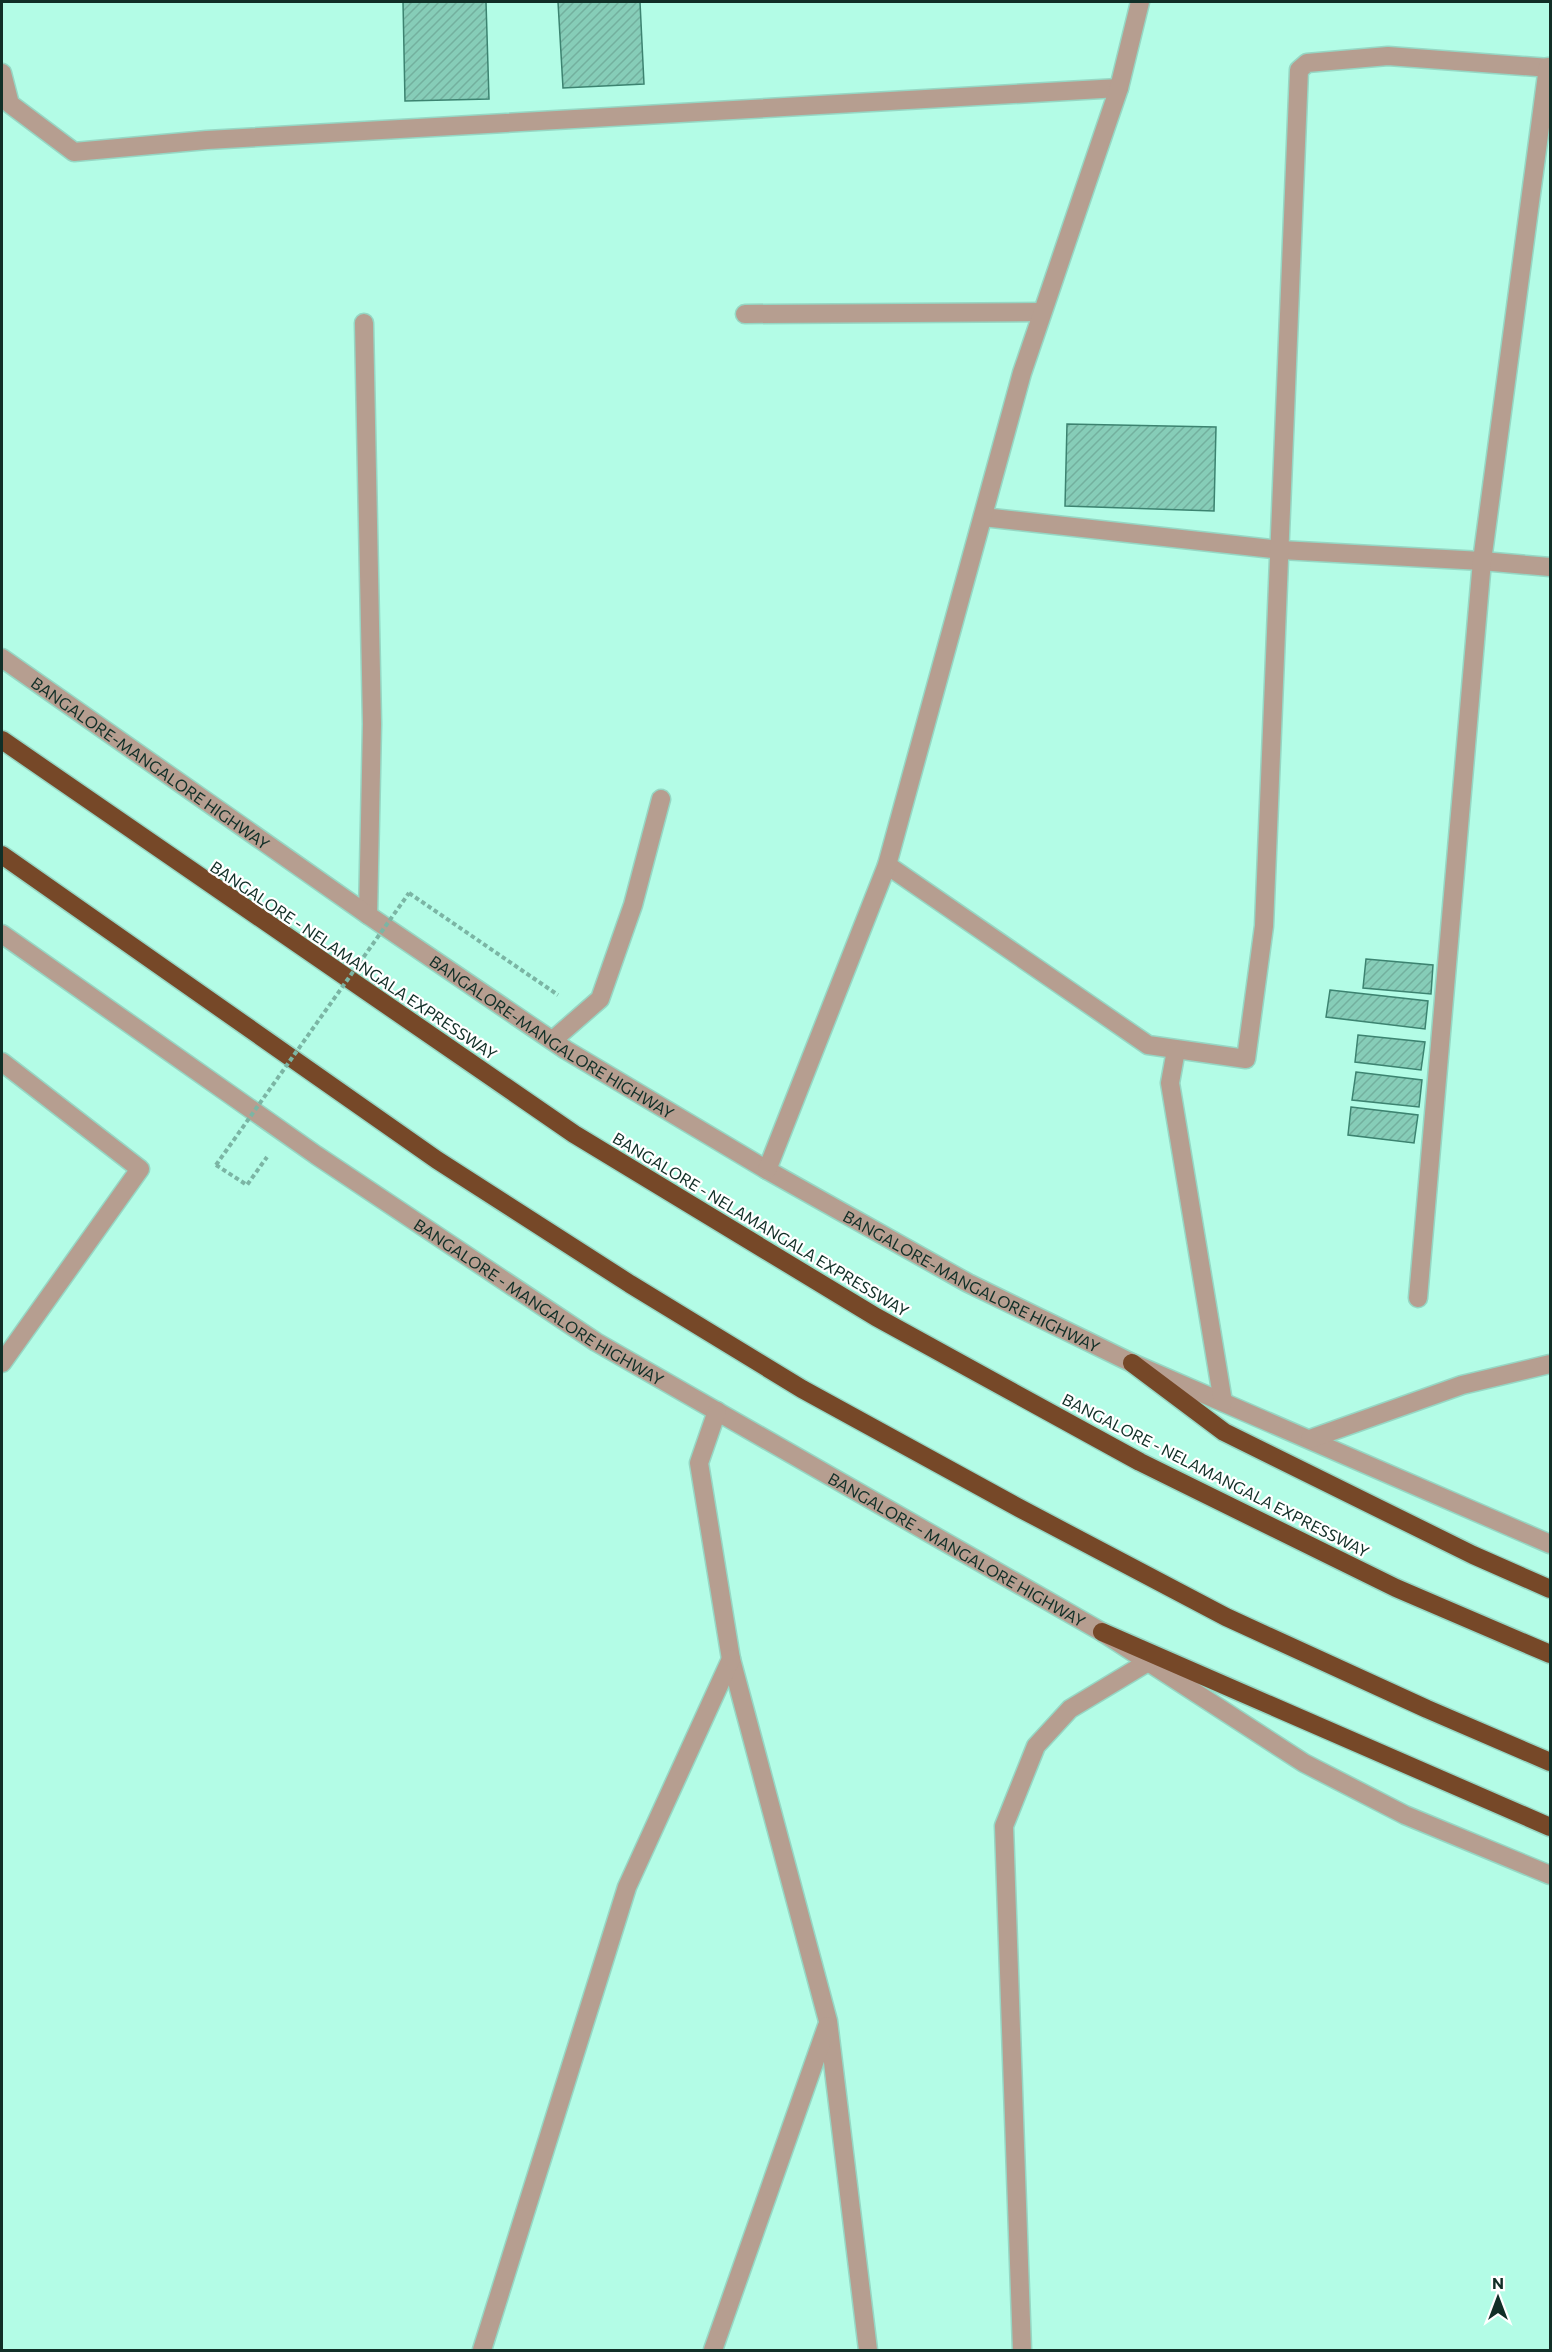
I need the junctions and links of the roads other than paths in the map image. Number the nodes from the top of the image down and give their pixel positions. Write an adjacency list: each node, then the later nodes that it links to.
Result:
1 (1140, 2): 4 (street)
2 (1549, 68): 9 (street); 10 (street)
3 (2, 73): 4 (street)
4 (1119, 88): 5 (street)
5 (1042, 312): 6 (street); 8 (street)
6 (745, 314)
7 (364, 323): 17 (street)
8 (983, 517): 9 (street); 16 (street)
9 (1281, 550): 10 (street); 20 (street)
10 (1482, 561): 11 (street); 23 (street)
11 (1551, 567)
12 (2, 658): 17 (street, BANGALORE-MANGALORE HIGHWAY)
13 (2, 740): 33 (highway, BANGALORE - NELAMANGALA EXPRESSWAY)
14 (661, 799): 19 (street)
15 (2, 855): 36 (highway)
16 (887, 865): 20 (street); 22 (street)
17 (368, 915): 19 (street, BANGALORE-MANGALORE HIGHWAY)
18 (2, 934): 28 (street, BANGALORE - MANGALORE HIGHWAY)
19 (553, 1040): 22 (street, BANGALORE-MANGALORE HIGHWAY)
20 (1176, 1050): 27 (street)
21 (2, 1062): 24 (street)
22 (767, 1170): 25 (street, BANGALORE-MANGALORE HIGHWAY)
23 (1418, 1298)
24 (2, 1363)
25 (1132, 1363): 27 (street, BANGALORE-MANGALORE HIGHWAY); 31 (highway)
26 (1551, 1364): 29 (street)
27 (1222, 1401): 29 (street, BANGALORE-MANGALORE HIGHWAY)
28 (717, 1411): 32 (street, BANGALORE - MANGALORE HIGHWAY); 34 (street)
29 (1310, 1439): 30 (street, BANGALORE-MANGALORE HIGHWAY)
30 (1551, 1544)
31 (1551, 1588)
32 (1102, 1632): 35 (street, BANGALORE - MANGALORE HIGHWAY); 37 (highway)
33 (1551, 1654)
34 (730, 1659): 39 (street); 40 (street)
35 (1148, 1662): 38 (street, BANGALORE - MANGALORE HIGHWAY); 43 (street)
36 (1551, 1762)
37 (1551, 1827)
38 (1551, 1875)
39 (828, 2021): 41 (street); 42 (street)
40 (482, 2350)
41 (713, 2350)
42 (868, 2350)
43 (1022, 2350)

